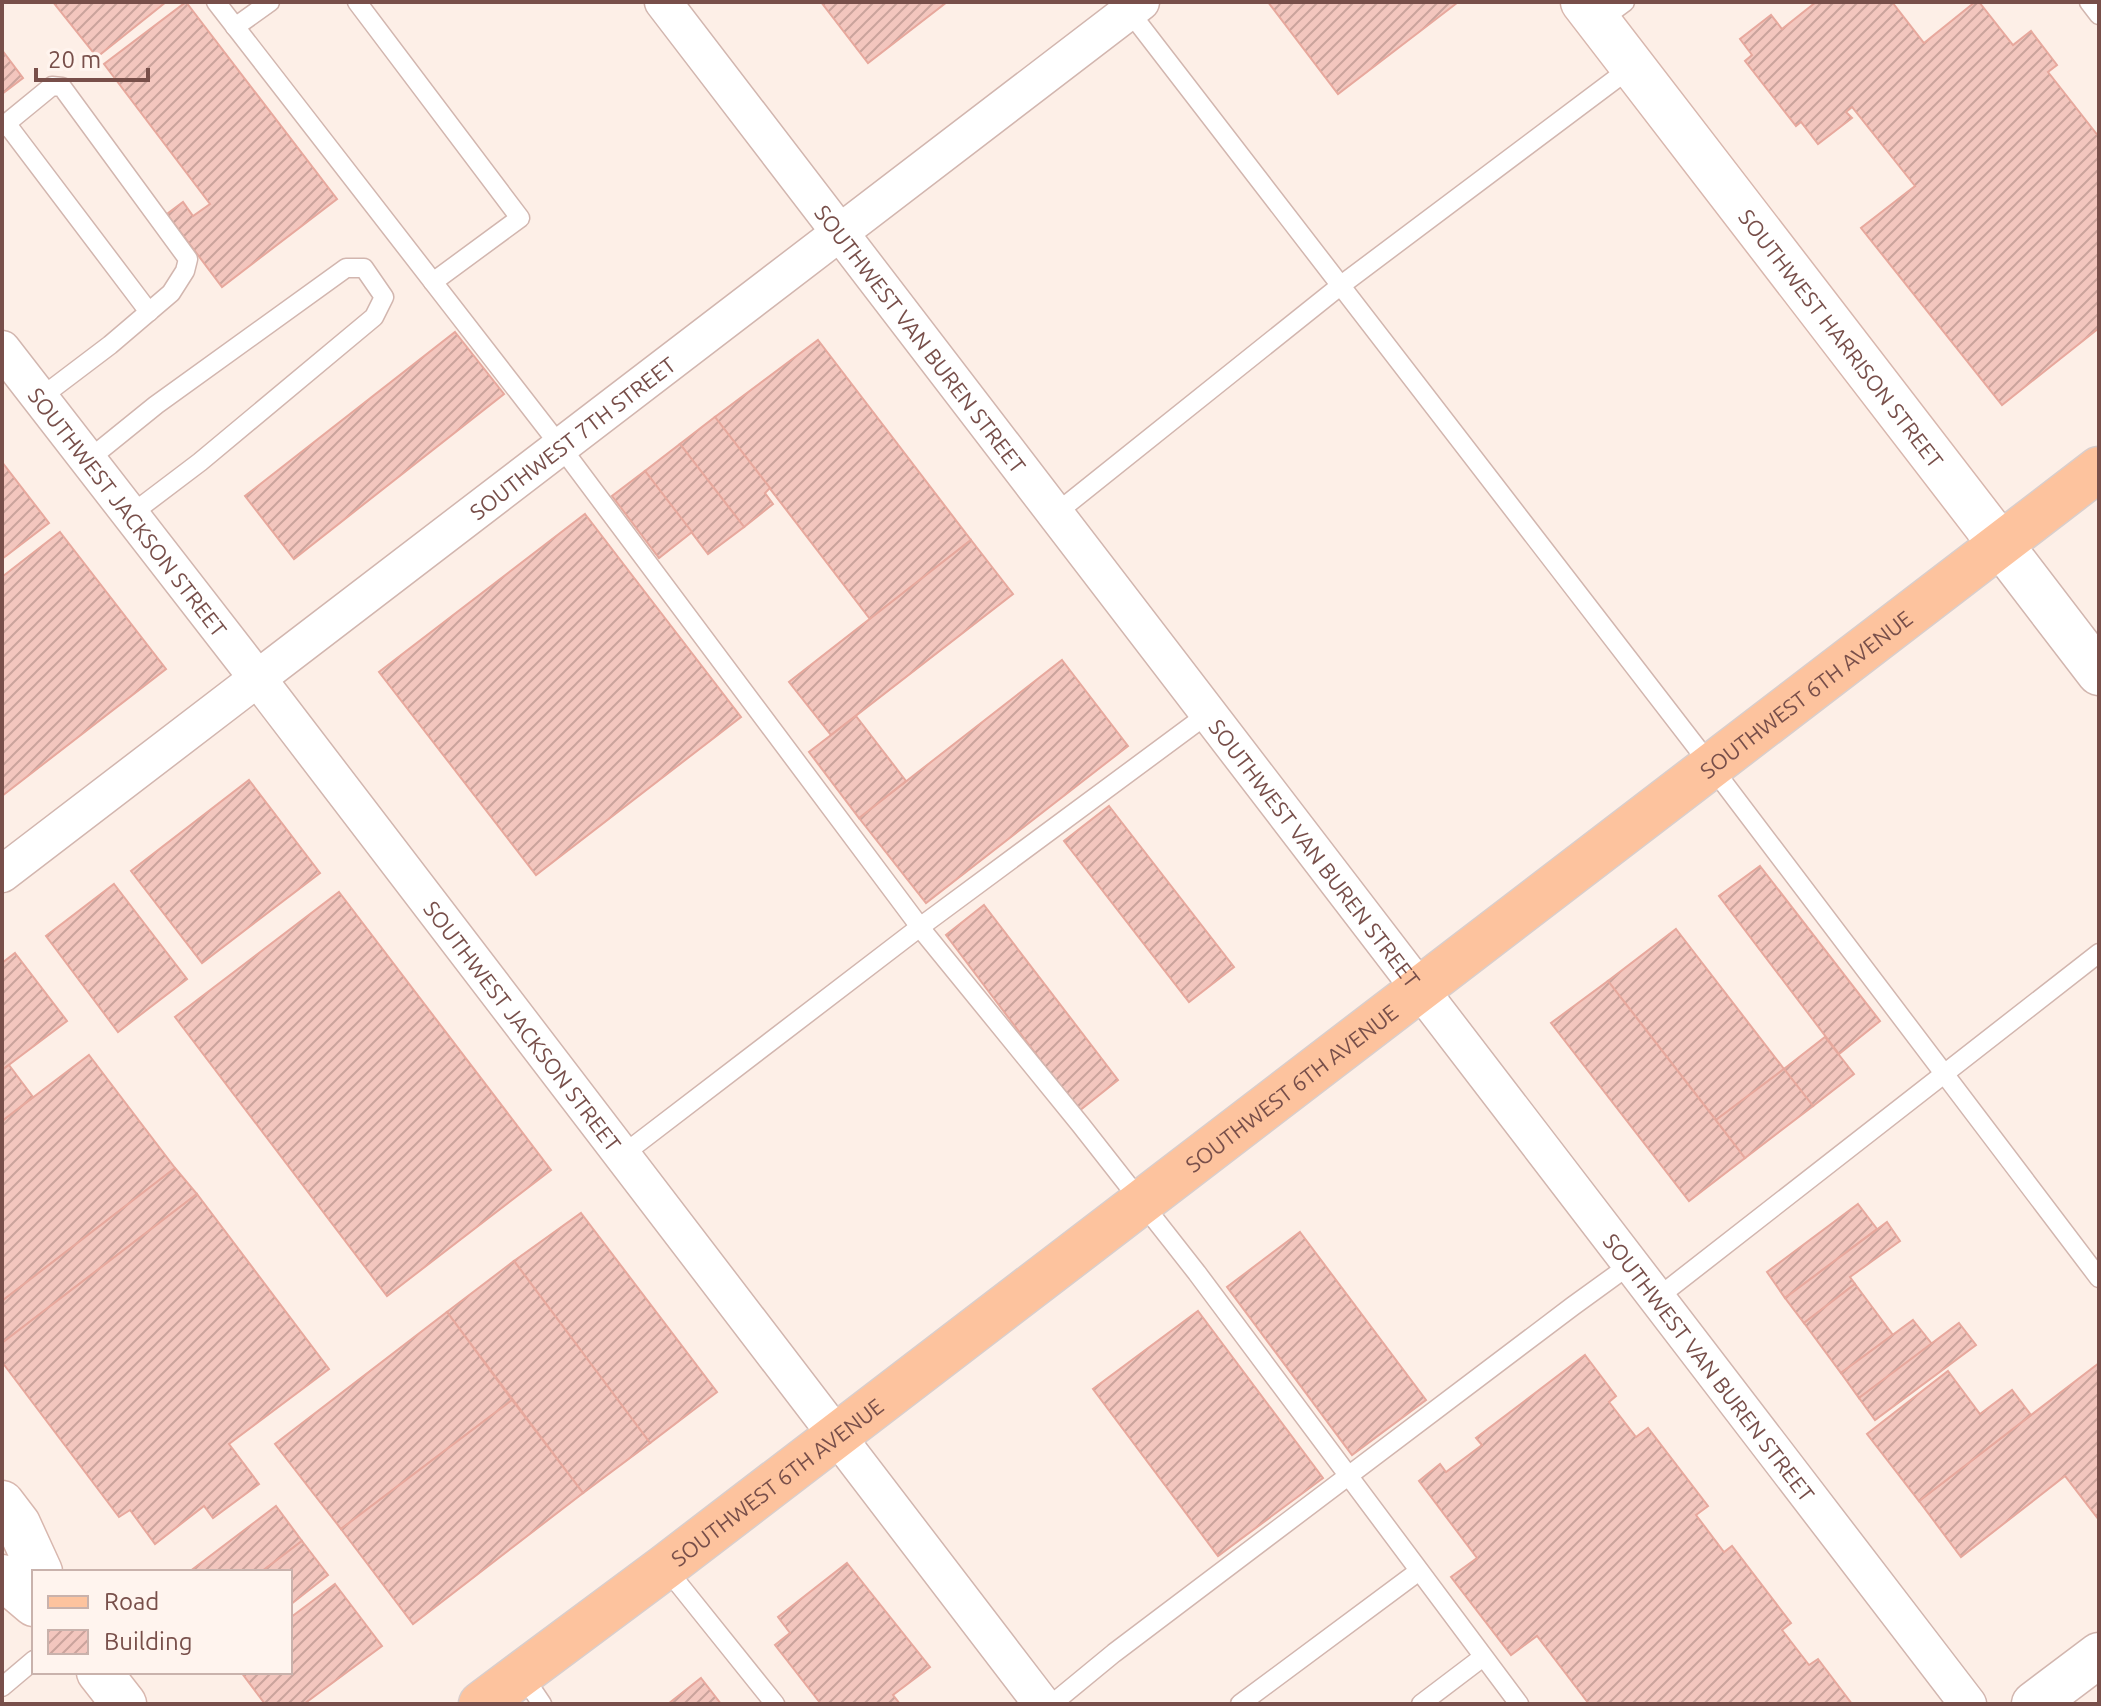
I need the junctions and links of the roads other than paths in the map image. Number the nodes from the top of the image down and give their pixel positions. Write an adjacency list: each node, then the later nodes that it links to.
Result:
1 (216, 2): 9 (lane)
2 (270, 2): 9 (lane)
3 (357, 2): 13 (lane)
4 (663, 2): 12 (street, SOUTHWEST VAN BUREN STREET)
5 (2089, 2): 8 (lane)
6 (1135, 7): 12 (street, SOUTHWEST 7TH STREET); 14 (lane)
7 (1602, 9): 10 (main road, SOUTHWEST HARRISON STREET)
8 (2099, 15)
9 (235, 27): 13 (lane)
10 (1633, 66): 14 (lane); 23 (main road, SOUTHWEST HARRISON STREET)
11 (4, 125): 15 (lane); 15 (lane)
12 (839, 234): 18 (street, SOUTHWEST 7TH STREET); 21 (street, SOUTHWEST VAN BUREN STREET)
13 (433, 282): 18 (lane)
14 (1340, 286): 21 (lane); 27 (lane)
15 (149, 312): 17 (lane)
16 (2, 349): 17 (street, SOUTHWEST JACKSON STREET)
17 (40, 398): 19 (street, SOUTHWEST JACKSON STREET)
18 (561, 447): 25 (street, SOUTHWEST 7TH STREET); 29 (lane)
19 (88, 460): 22 (street, SOUTHWEST JACKSON STREET); 22 (lane)
20 (2099, 469): 23 (main road, SOUTHWEST 6TH AVENUE)
21 (1055, 514): 26 (street, SOUTHWEST VAN BUREN STREET)
22 (130, 515): 25 (street, SOUTHWEST JACKSON STREET)
23 (2001, 545): 24 (main road, SOUTHWEST HARRISON STREET); 27 (main road, SOUTHWEST 6TH AVENUE)
24 (2099, 673)
25 (258, 679): 28 (street, SOUTHWEST 7TH STREET); 33 (street, SOUTHWEST JACKSON STREET)
26 (1209, 713): 29 (lane); 31 (street, SOUTHWEST VAN BUREN STREET)
27 (1711, 766): 31 (main road, SOUTHWEST 6TH AVENUE); 32 (lane)
28 (2, 874)
29 (920, 927): 33 (lane); 34 (lane)
30 (2099, 953): 32 (lane)
31 (1421, 989): 34 (main road, SOUTHWEST 6TH AVENUE); 35 (street, SOUTHWEST VAN BUREN STREET)
32 (1943, 1073): 36 (lane); 37 (lane)
33 (621, 1156): 38 (street, SOUTHWEST JACKSON STREET)
34 (1143, 1202): 38 (main road, SOUTHWEST 6TH AVENUE); 39 (lane)
35 (1631, 1264): 37 (street, SOUTHWEST VAN BUREN STREET); 39 (lane)
36 (2099, 1278)
37 (1657, 1298): 60 (street, SOUTHWEST VAN BUREN STREET)
38 (836, 1436): 41 (main road, SOUTHWEST 6TH AVENUE); 55 (street, SOUTHWEST JACKSON STREET)
39 (1349, 1476): 43 (lane); 56 (lane)
40 (2, 1503): 42 (main road)
41 (665, 1567): 51 (main road, SOUTHWEST 6TH AVENUE); 54 (lane)
42 (39, 1570)
43 (1419, 1571): 47 (lane); 57 (lane)
44 (2, 1577): 45 (main road)
45 (32, 1602)
46 (2099, 1655): 61 (main road)
47 (1483, 1657): 58 (lane); 59 (lane)
48 (32, 1662): 50 (lane)
49 (101, 1674): 52 (main road)
50 (2, 1687)
51 (531, 1689): 53 (main road, SOUTHWEST 6TH AVENUE)
52 (124, 1704)
53 (481, 1704)
54 (775, 1704)
55 (1042, 1704)
56 (1052, 1704)
57 (1240, 1704)
58 (1421, 1704)
59 (1519, 1704)
60 (1968, 1704)
61 (2034, 1704)

